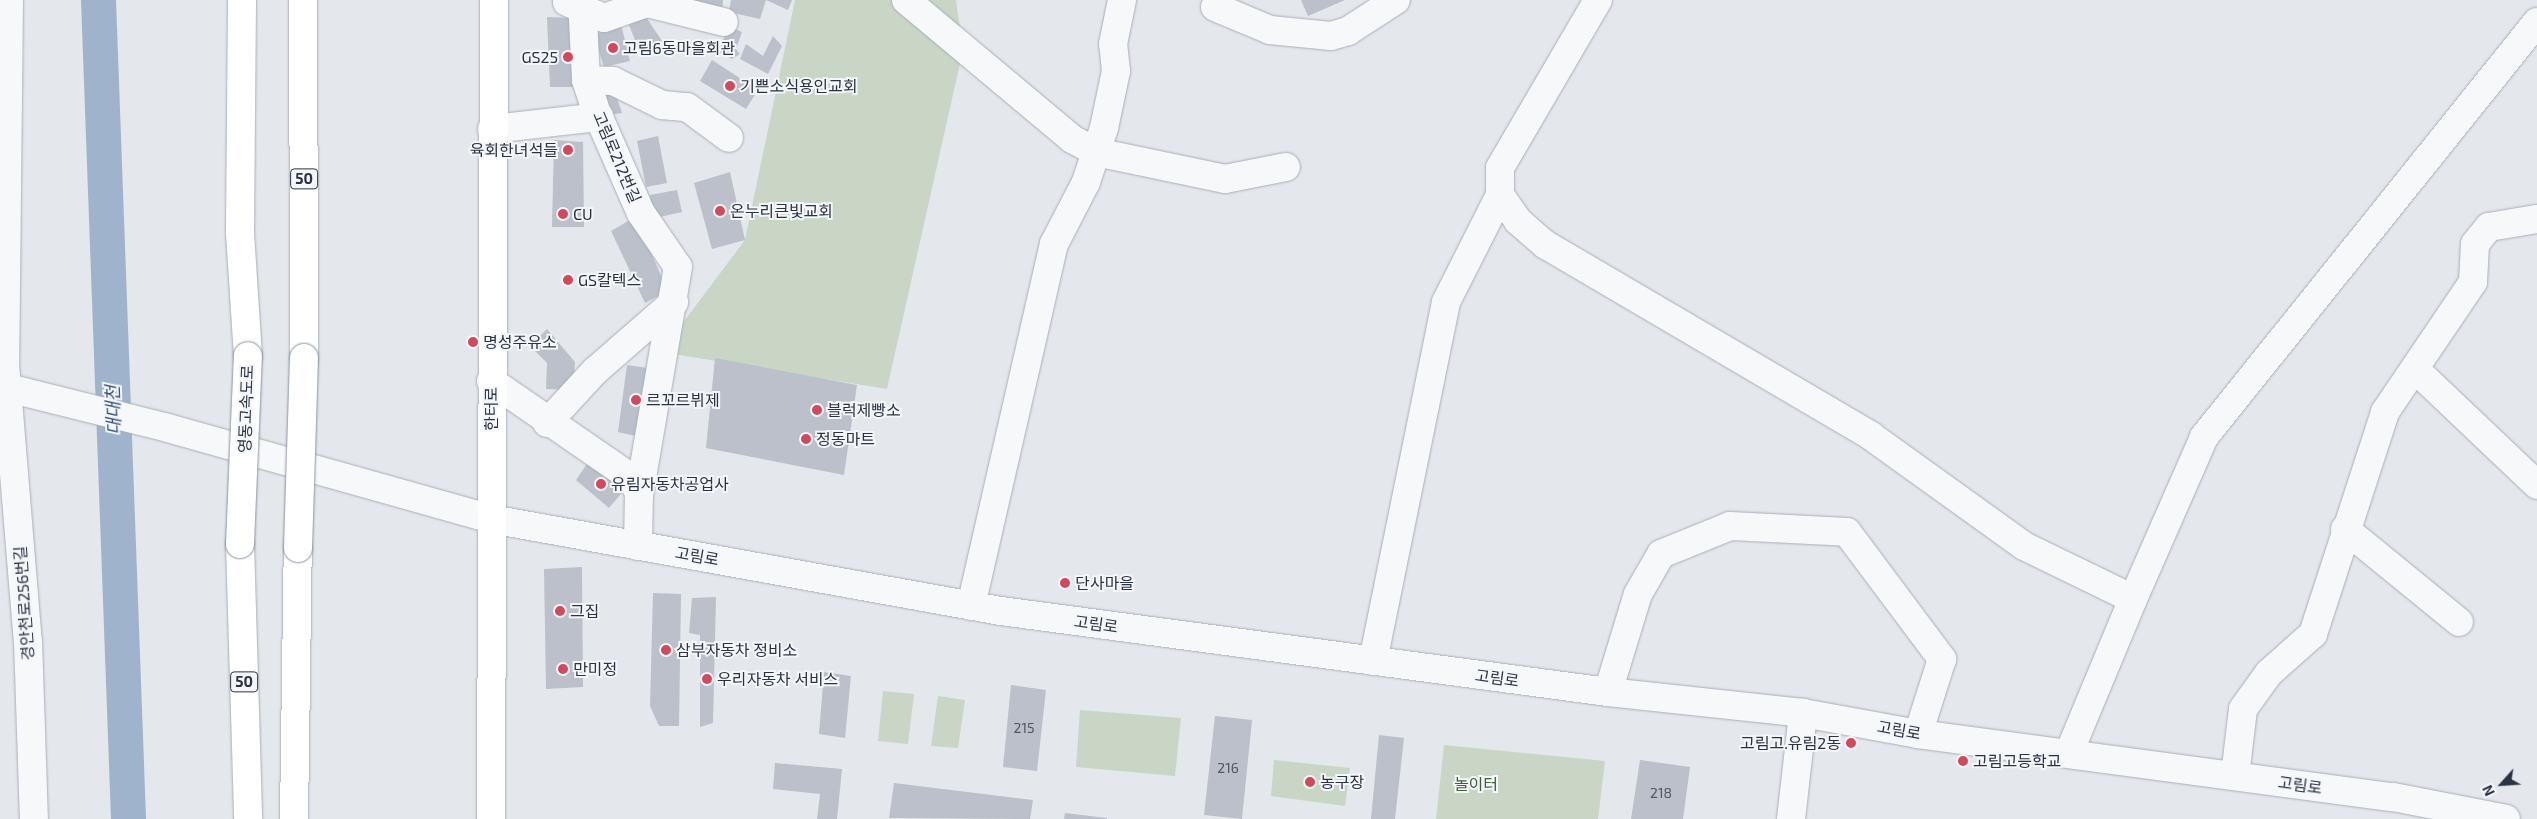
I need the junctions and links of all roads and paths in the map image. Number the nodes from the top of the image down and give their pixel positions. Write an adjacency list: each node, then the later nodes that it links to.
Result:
1 (9, 0): 25 (street, 경안천로256번길)
2 (242, 0): 42 (main road, 영동고속도로 / 50, bridge)
3 (302, 0): 43 (main road, 50, bridge)
4 (494, 0): 16 (main road, 한터로)
5 (906, 0): 18 (street)
6 (1122, 0): 18 (street)
7 (1396, 0): 10 (street)
8 (1598, 0): 20 (street)
9 (648, 2): 11 (street); 12 (street)
10 (1215, 2)
11 (576, 4): 14 (street, 고림로212번길)
12 (724, 22)
13 (2537, 22): 32 (street)
14 (586, 80): 15 (street, 고림로212번길); 17 (street)
15 (599, 117): 16 (street); 22 (street, 고림로212번길)
16 (492, 129): 24 (main road, 한터로)
17 (729, 138)
18 (1096, 152): 19 (street); 33 (street)
19 (1286, 167)
20 (1500, 195): 32 (street); 35 (street)
21 (2537, 219): 23 (street)
22 (674, 302): 26 (street); 28 (street, 고림로212번길)
23 (2416, 370): 27 (street); 30 (street)
24 (491, 381): 26 (street); 29 (main road, 한터로)
25 (11, 388): 29 (street, 고림로); 41 (street, 경안천로256번길)
26 (547, 423): 28 (street)
27 (2537, 485)
28 (639, 495): 31 (street, 고림로212번길)
29 (491, 519): 31 (street, 고림로); 44 (main road, 한터로)
30 (2345, 529): 34 (street); 40 (street)
31 (638, 546): 33 (street, 고림로)
32 (2133, 599): 39 (street)
33 (971, 606): 35 (street, 고림로)
34 (2460, 622)
35 (1373, 661): 36 (street, 고림로)
36 (1608, 692): 37 (street, 고림로); 38 (street)
37 (1803, 713): 38 (street, 고림로); 45 (street)
38 (1918, 734): 39 (street, 고림로)
39 (2069, 754): 40 (street, 고림로)
40 (2235, 776): 46 (street, 고림로)
41 (34, 819)
42 (248, 819)
43 (294, 819)
44 (491, 819)
45 (1791, 819)
46 (2506, 819)

